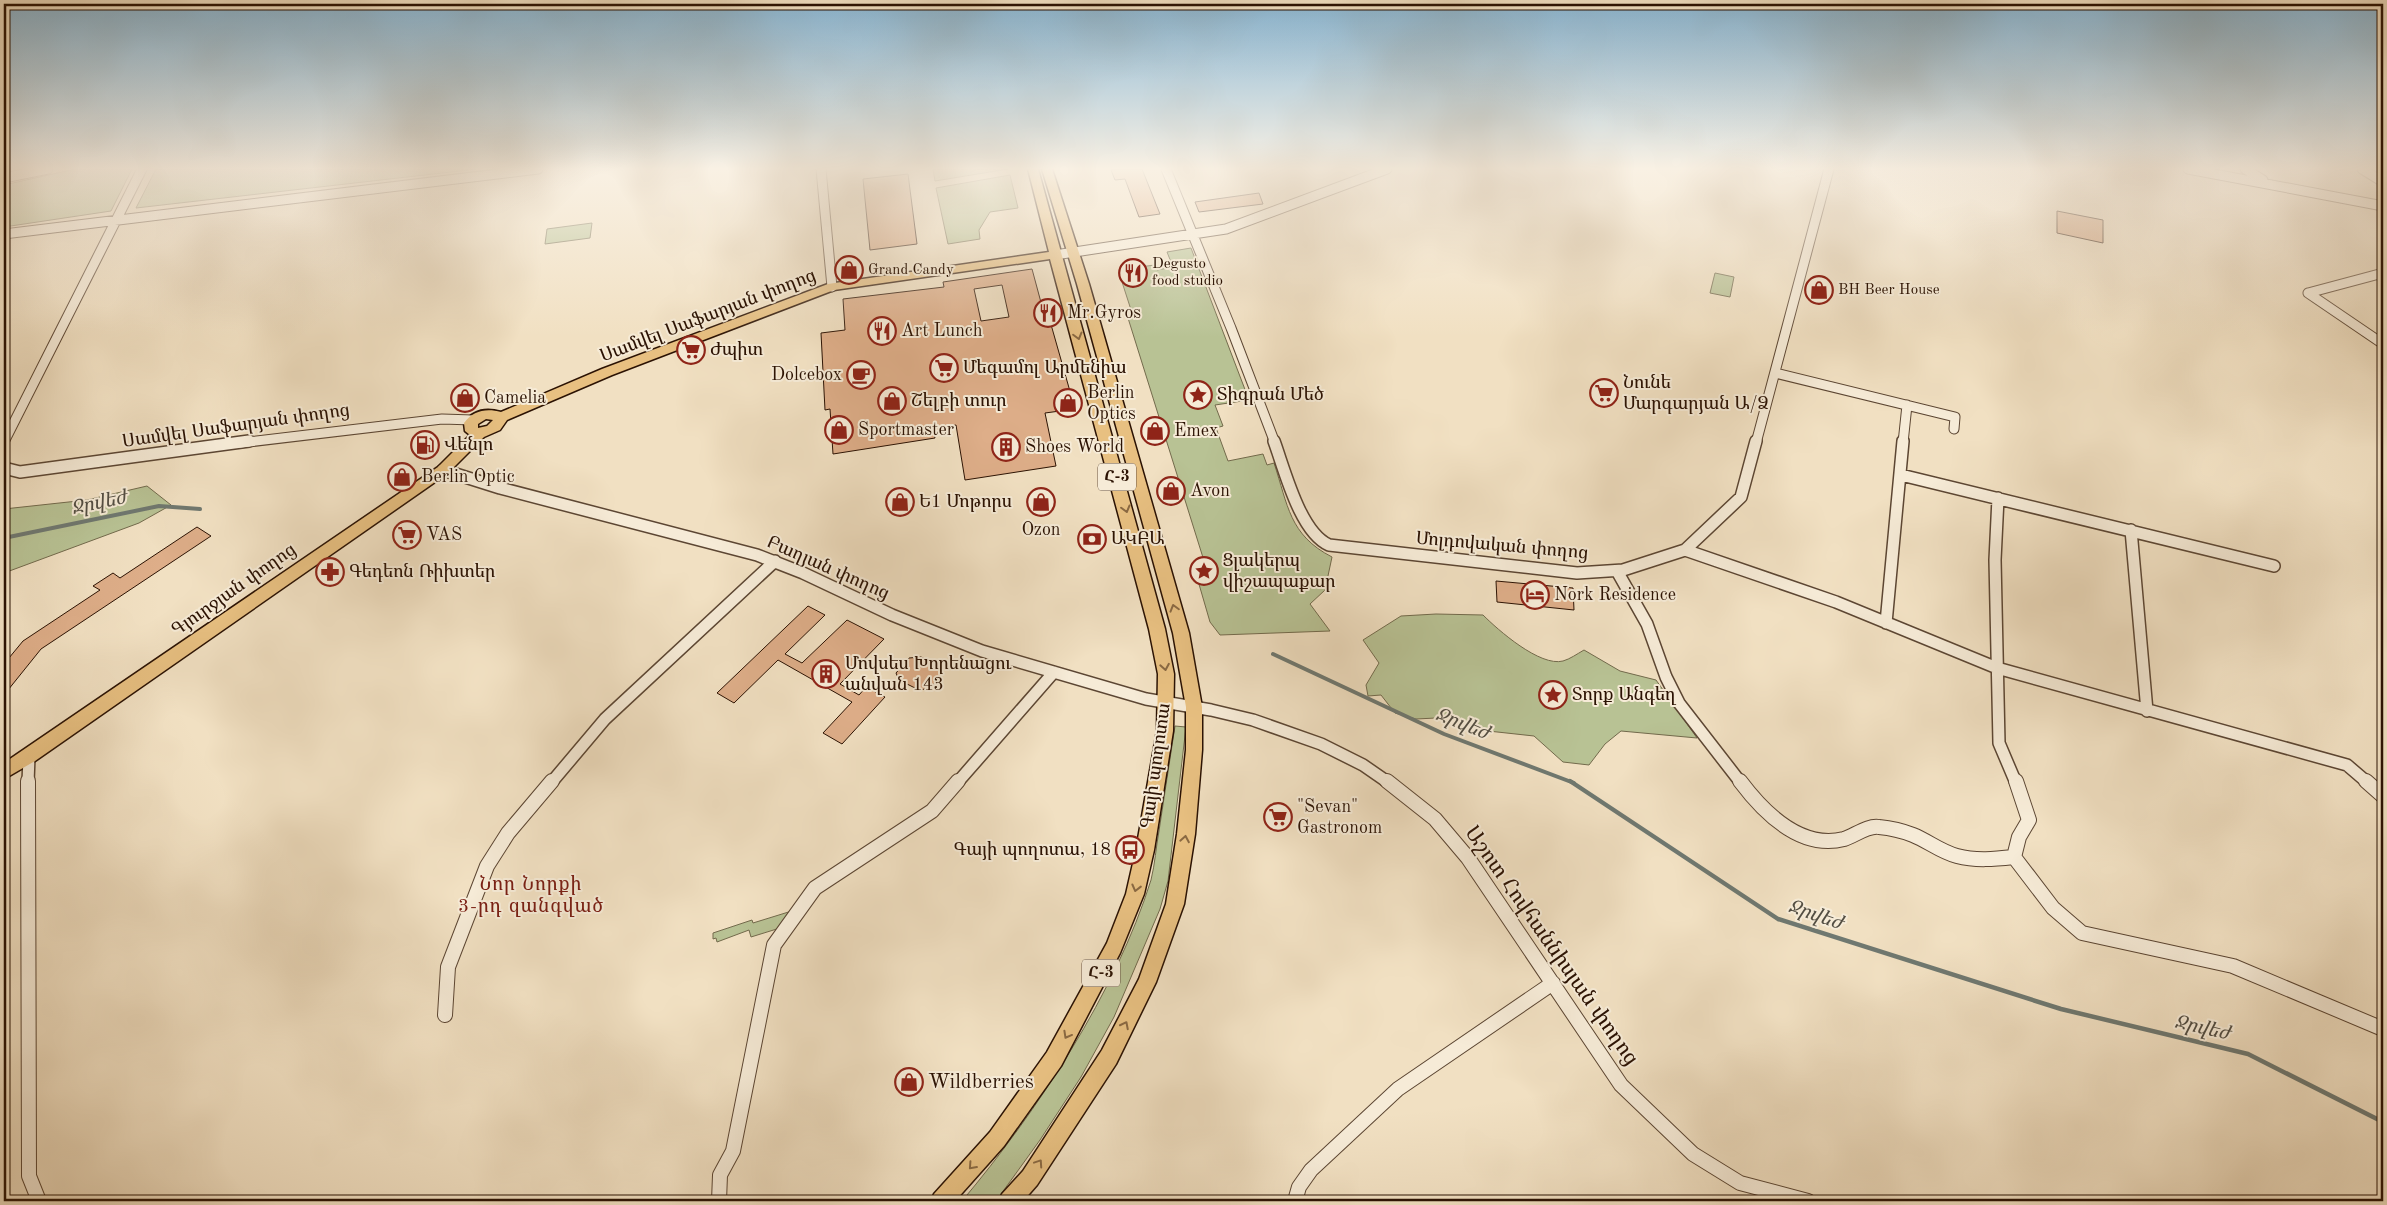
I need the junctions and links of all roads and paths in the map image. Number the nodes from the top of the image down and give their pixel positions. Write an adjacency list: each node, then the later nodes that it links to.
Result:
1 (66, 225): 9 (street)
2 (113, 225): 22 (street)
3 (826, 225): 14 (street)
4 (1047, 225): 12 (main road, Գայի պողոտա / Հ-3)
5 (1065, 225): 11 (main road, Գայի պողոտա / Հ-3)
6 (1188, 225): 10 (street, Մոլդովական փողոց)
7 (1236, 225): 10 (street)
8 (1814, 225): 16 (street, Մոլդովական փողոց)
9 (4, 234)
10 (1192, 235): 11 (street); 31 (street, Մոլդովական փողոց)
11 (1073, 252): 12 (street); 36 (main road, Գայի պողոտա / Հ-3, one-way to 11)
12 (1055, 255): 14 (main road, Սամվել Սաֆարյան փողոց); 35 (main road, Գայի պողոտա / Հ-3, one-way to 35)
13 (2383, 273): 15 (street)
14 (832, 287): 18 (main road, Սամվել Սաֆարյան փողոց)
15 (2383, 344)
16 (1776, 372): 17 (street); 28 (street, Մոլդովական փողոց)
17 (1907, 405): 20 (street); 25 (street)
18 (499, 418): 19 (main road); 21 (main road, Գյուրջյան փողոց)
19 (473, 420): 21 (main road); 23 (street, Սամվել Սաֆարյան փողոց)
20 (1954, 429)
21 (480, 433): 24 (main road, Գյուրջյան փողոց)
22 (4, 442)
23 (4, 468)
24 (443, 470): 29 (street, Բաղյան փողոց); 38 (main road, Գյուրջյան փողոց)
25 (1901, 474): 26 (street); 32 (street)
26 (1998, 498): 27 (street); 33 (street)
27 (2131, 530): 30 (street); 37 (street)
28 (1685, 550): 31 (street, Մոլդովական փողոց); 32 (street)
29 (775, 561): 34 (street, Բաղյան փողոց); 43 (street)
30 (2274, 566)
31 (1617, 571): 41 (street)
32 (1886, 623): 33 (street)
33 (1997, 668): 37 (street); 41 (street)
34 (1054, 672): 35 (street, Բաղյան փողոց); 46 (street)
35 (1166, 702): 36 (street, Բաղյան փողոց); 47 (main road, Գայի պողոտա / Հ-3, one-way to 47)
36 (1194, 707): 42 (street, Աշոտ Հովհաննիսյան փողոց); 48 (main road, Գայի պողոտա / Հ-3, one-way to 36)
37 (2147, 711): 40 (street)
38 (30, 756): 39 (main road, Գյուրջյան փողոց); 45 (street)
39 (4, 772)
40 (2383, 796)
41 (2014, 857): 44 (street)
42 (1553, 983): 49 (street); 50 (street, Աշոտ Հովհաննիսյան փողոց)
43 (445, 1015)
44 (2383, 1029)
45 (39, 1201)
46 (719, 1201)
47 (941, 1201)
48 (1009, 1201)
49 (1295, 1201)
50 (1808, 1201)

